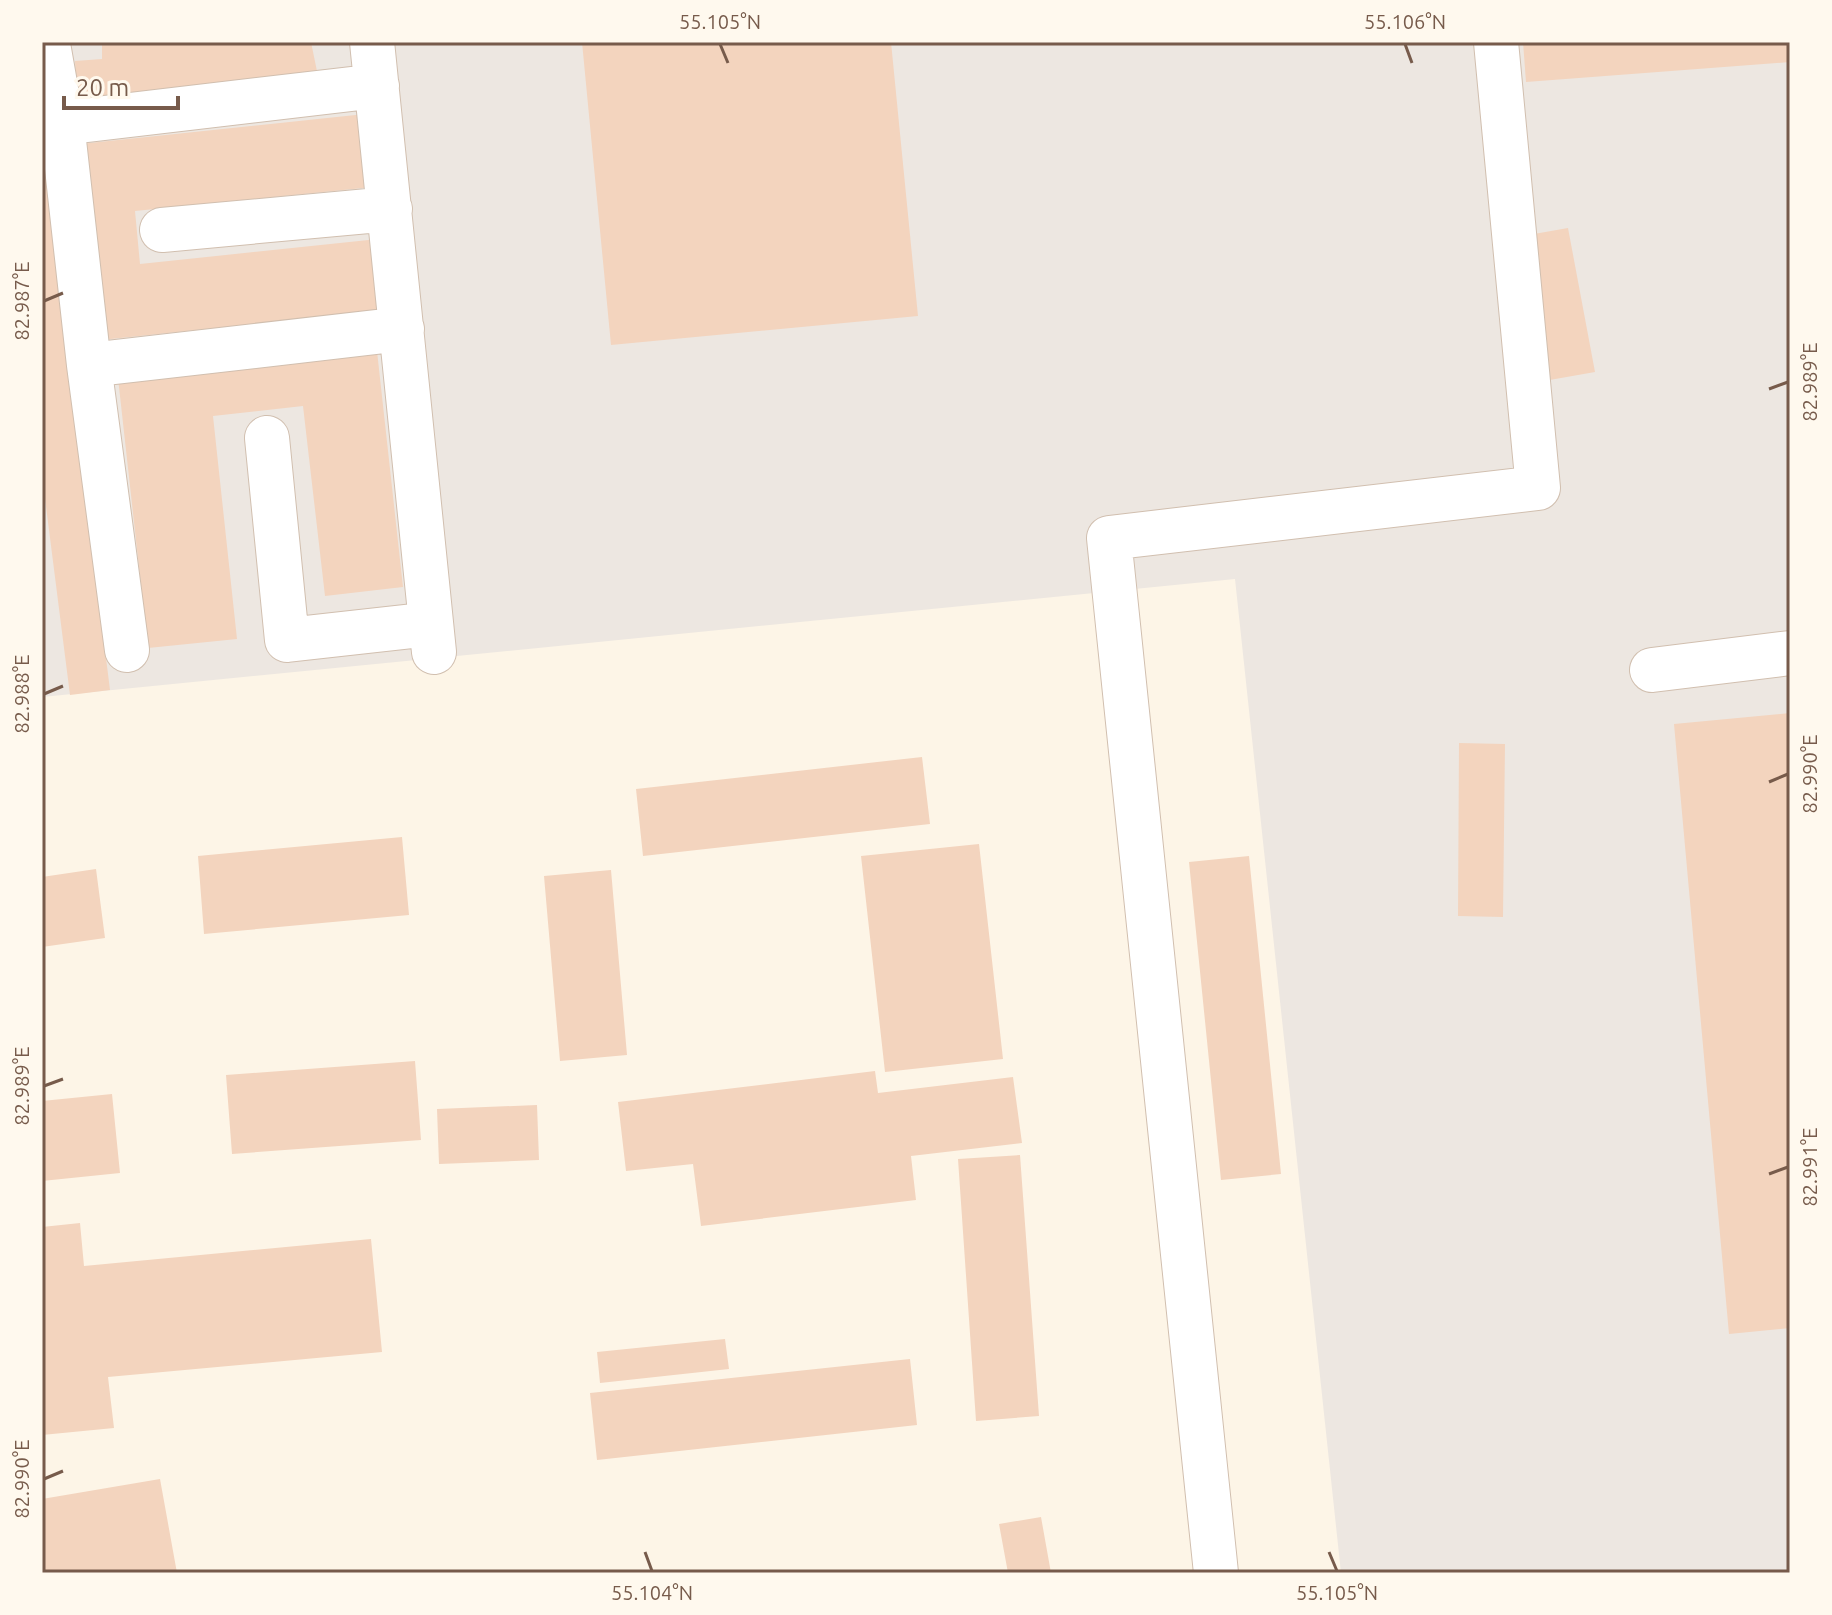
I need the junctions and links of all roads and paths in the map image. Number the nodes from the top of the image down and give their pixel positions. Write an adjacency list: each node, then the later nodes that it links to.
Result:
1 (372, 42): 4 (street)
2 (1496, 42): 14 (street)
3 (48, 44): 5 (street)
4 (377, 86): 5 (street); 6 (street)
5 (62, 123): 9 (street)
6 (390, 209): 7 (street); 8 (street)
7 (162, 230)
8 (402, 329): 9 (street); 10 (street)
9 (89, 365): 11 (street)
10 (267, 438)
11 (127, 650)
12 (1790, 653): 13 (street)
13 (1652, 670)
14 (1216, 1573)

